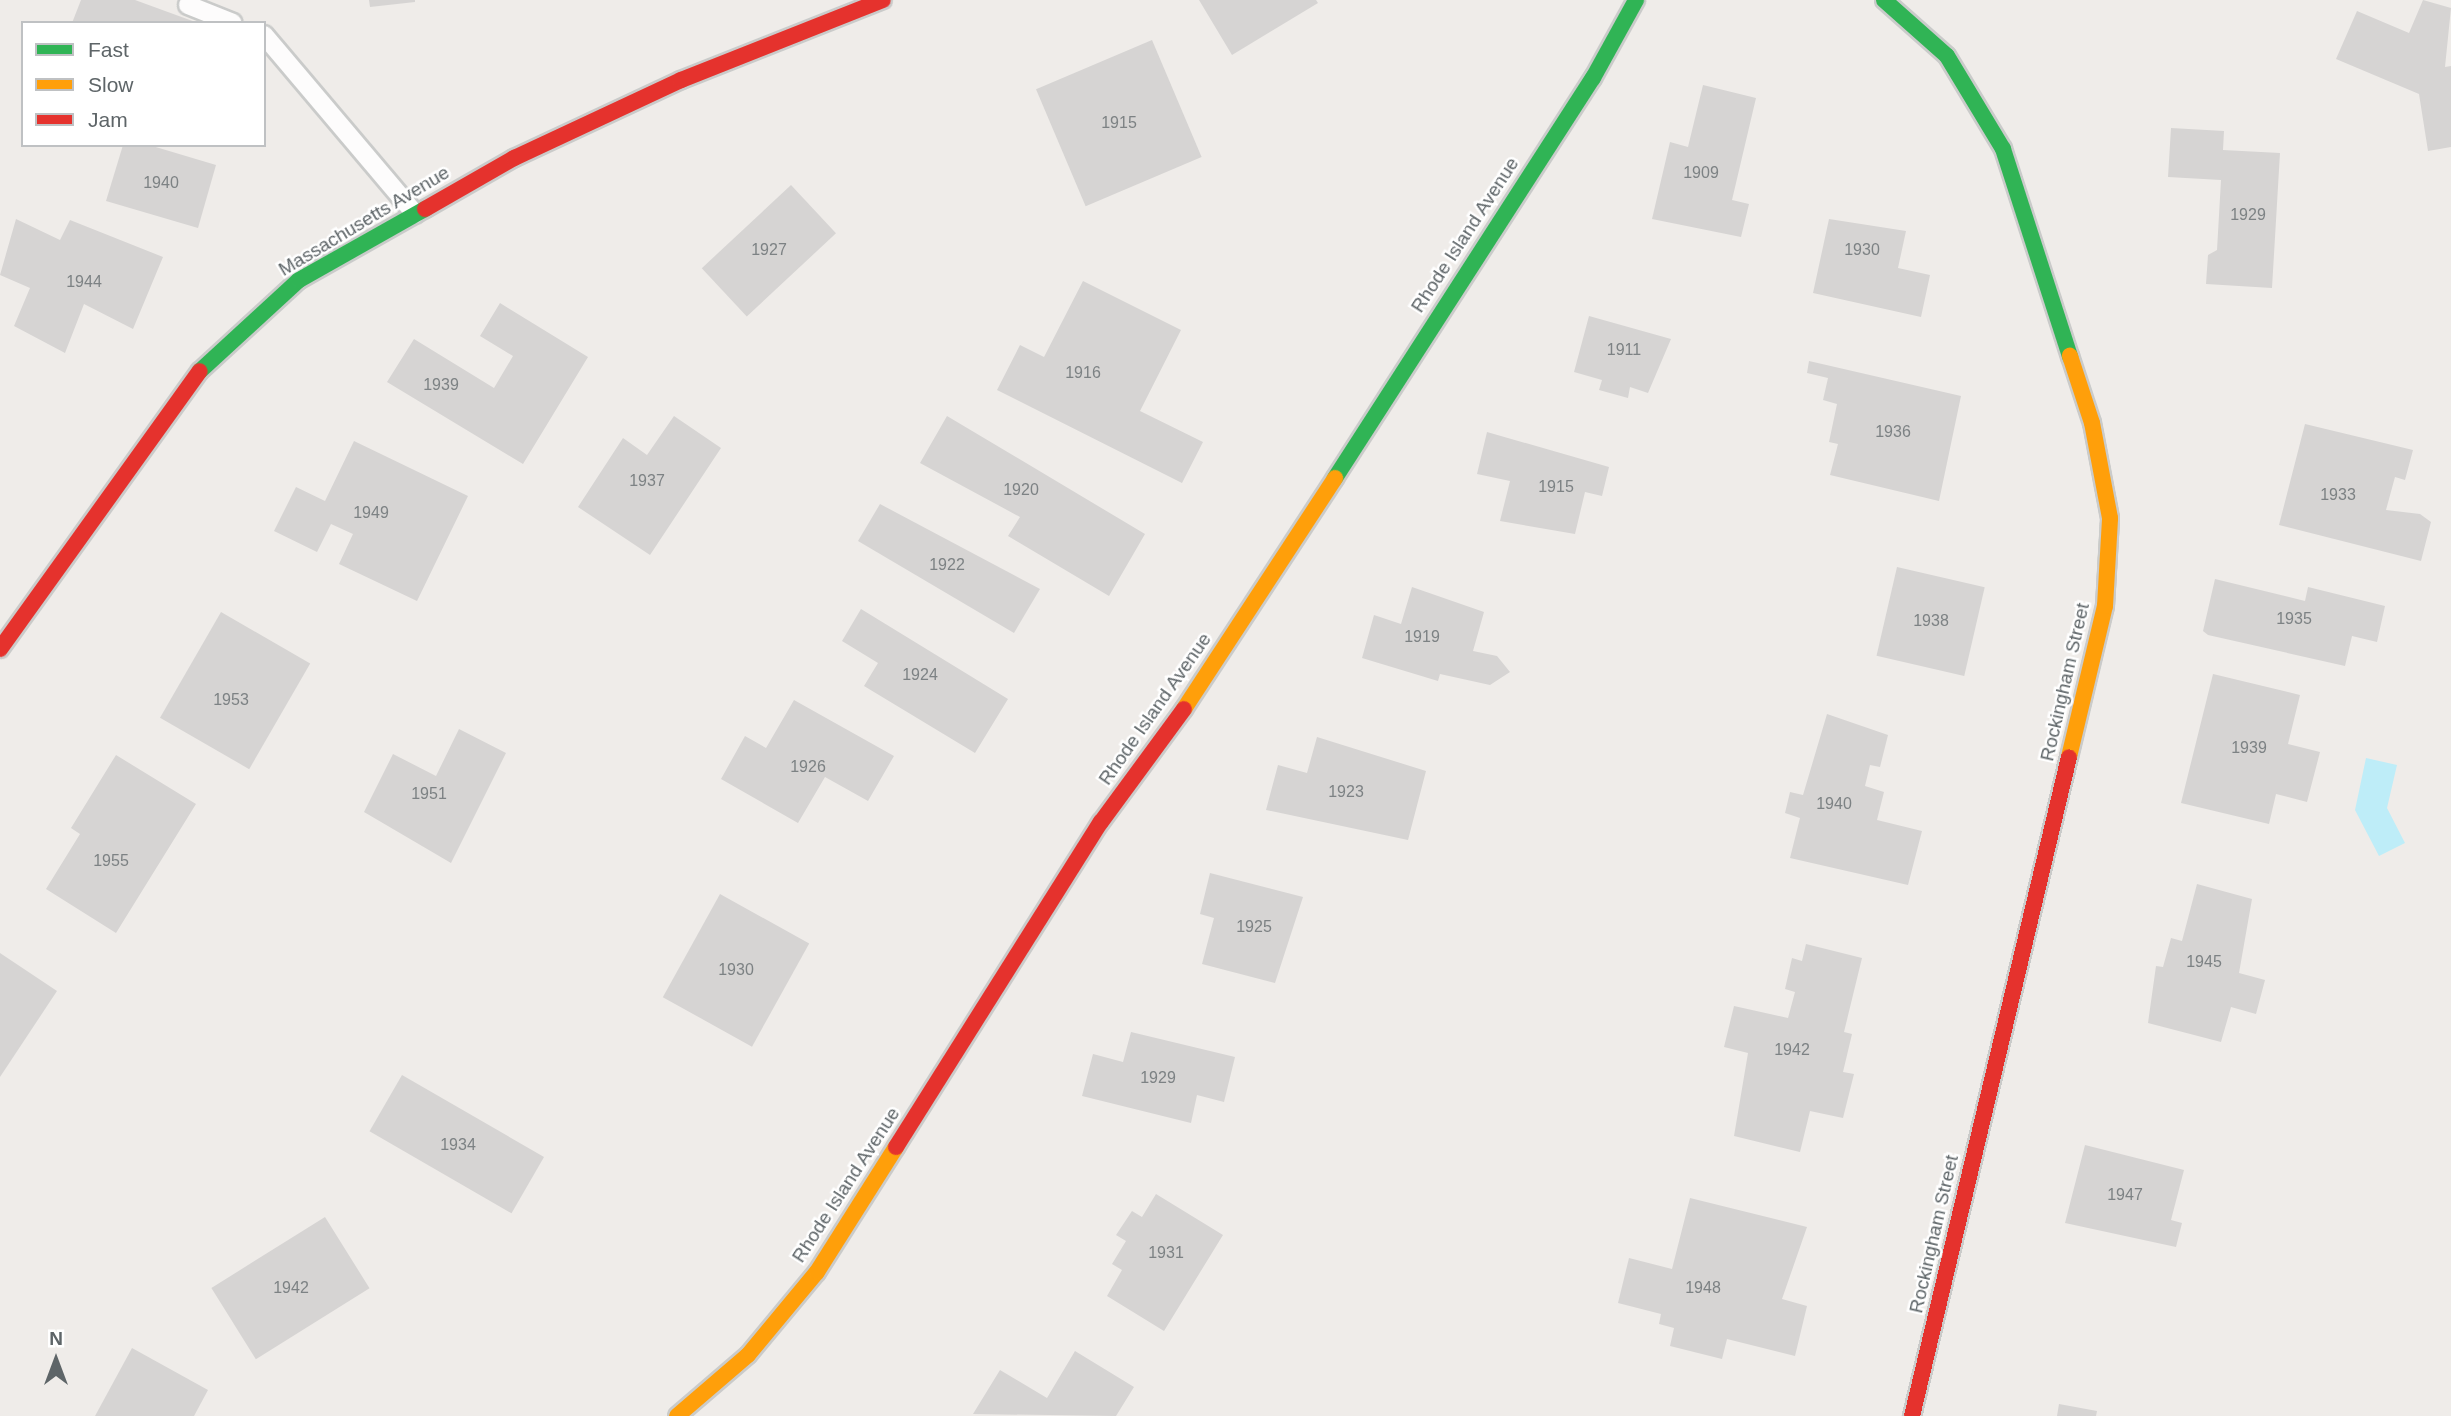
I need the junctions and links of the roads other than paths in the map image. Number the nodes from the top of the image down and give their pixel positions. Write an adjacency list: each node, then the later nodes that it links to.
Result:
1 (883, 0): 7 (street, Massachusetts Avenue)
2 (1636, 0): 9 (street, Rhode Island Avenue)
3 (1884, 0): 10 (street, Rockingham Street)
4 (188, 5): 5 (lane)
5 (228, 21)
6 (266, 37): 7 (lane)
7 (415, 214): 8 (street, Massachusetts Avenue)
8 (0, 649)
9 (677, 1416)
10 (1912, 1416)

